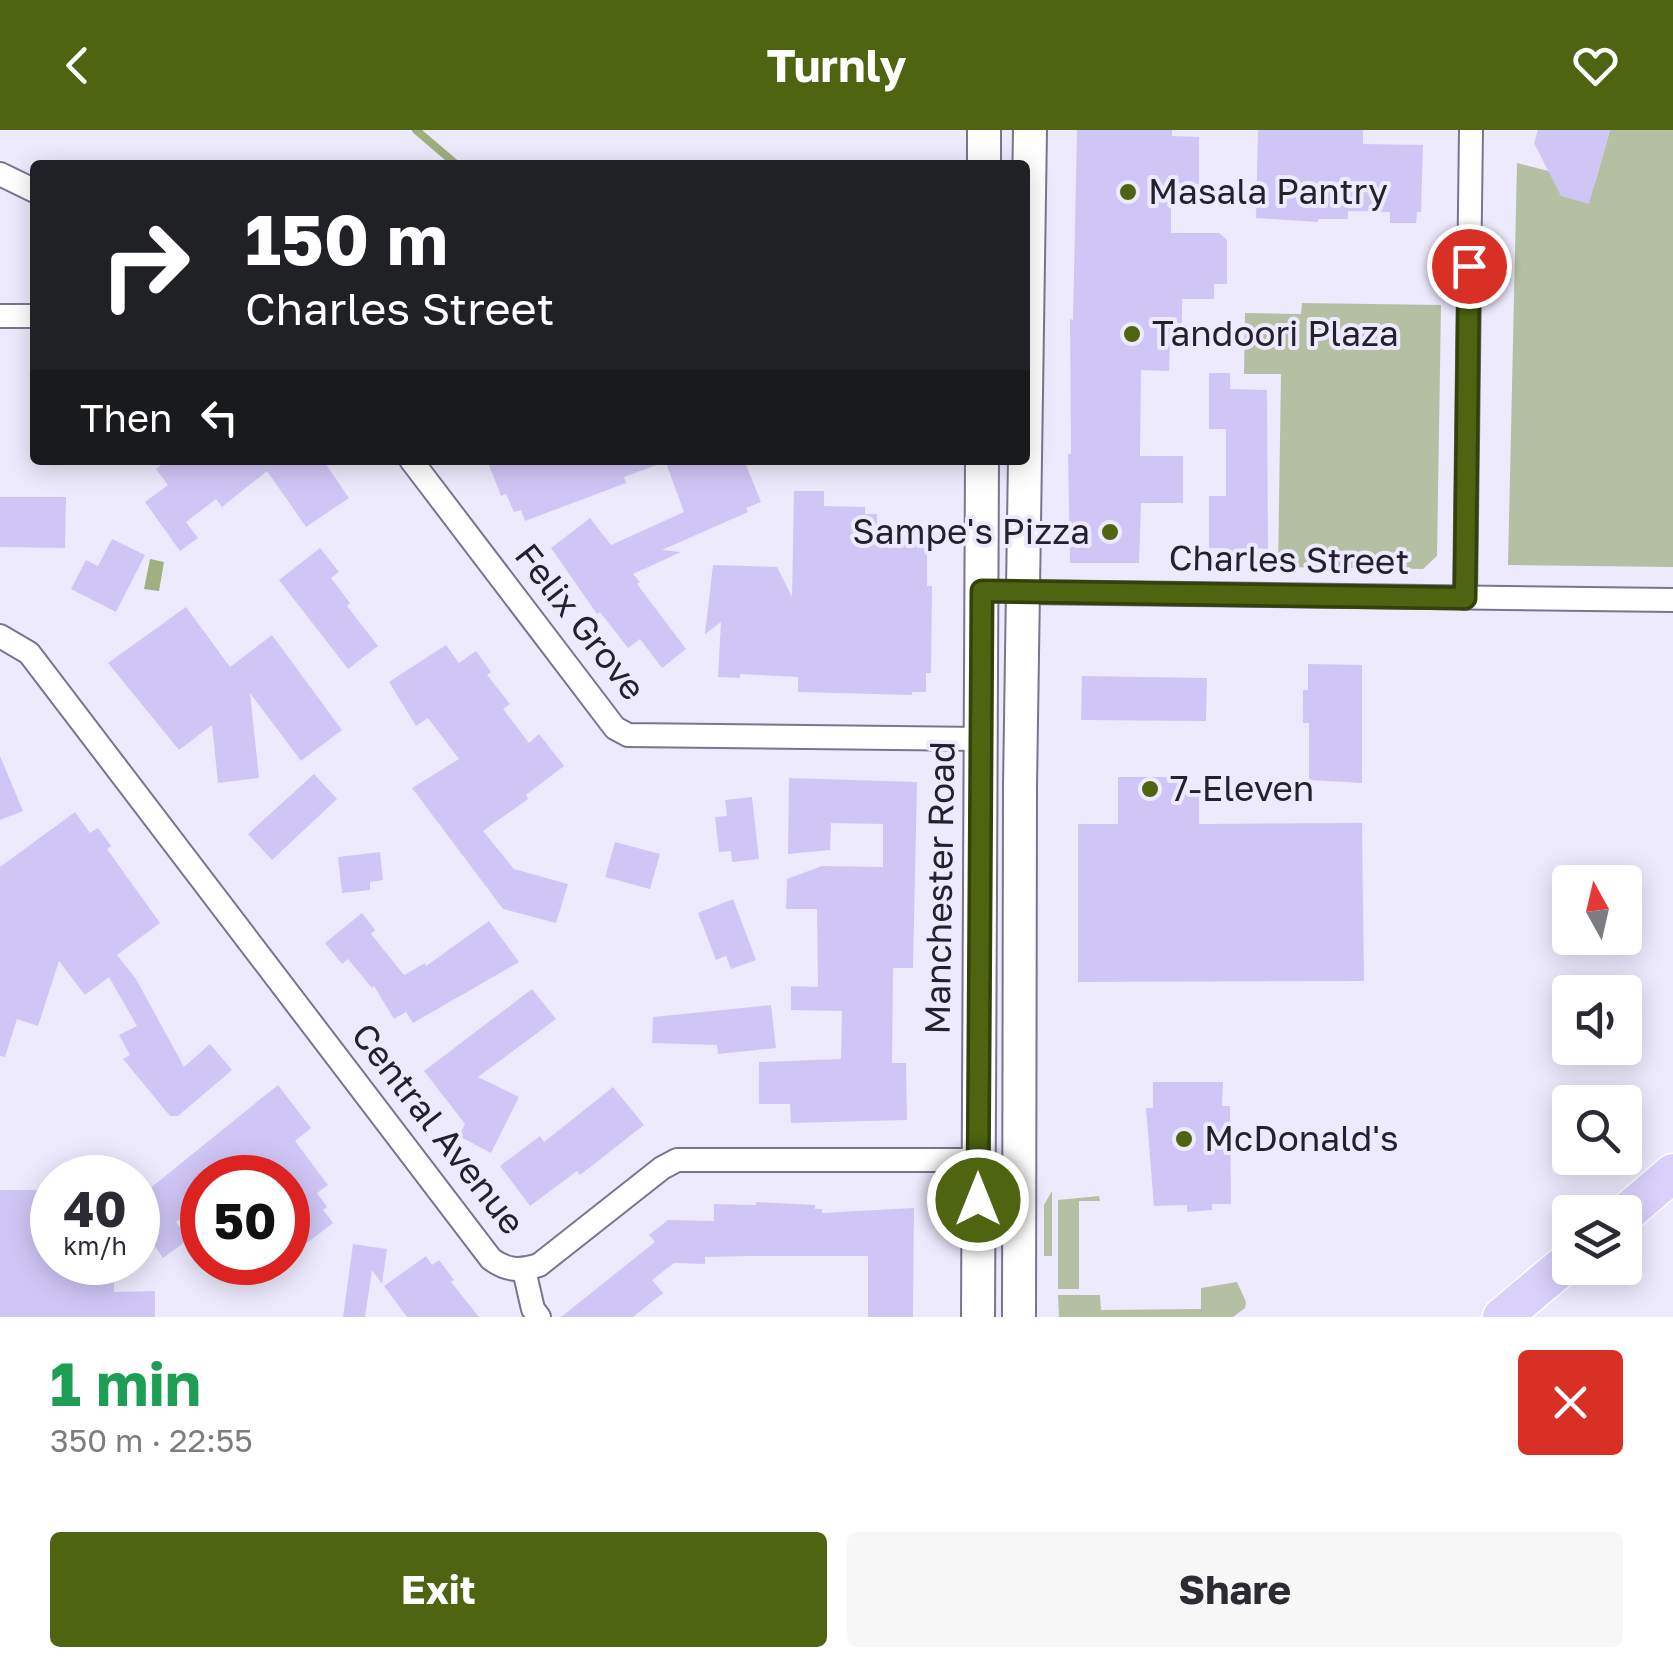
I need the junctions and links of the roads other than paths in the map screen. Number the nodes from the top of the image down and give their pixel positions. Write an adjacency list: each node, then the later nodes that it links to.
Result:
1 (984, 130): 4 (main road)
2 (1030, 130): 5 (main road)
3 (1471, 130): 15 (street)
4 (984, 160)
5 (1030, 160)
6 (0, 174): 7 (street)
7 (30, 189)
8 (0, 316): 9 (street)
9 (30, 316)
10 (415, 465): 18 (street, Felix Grove)
11 (982, 465): 13 (main road, Manchester Road)
12 (1025, 465): 14 (main road)
13 (982, 591): 14 (main road); 18 (main road, Manchester Road)
14 (1023, 592): 15 (street, Charles Street); 20 (main road)
15 (1465, 598): 16 (street, Charles Street)
16 (1673, 600)
17 (0, 636): 23 (street, Central Avenue)
18 (982, 739): 19 (main road, Manchester Road)
19 (978, 1160): 20 (main road); 23 (street, Central Avenue); 26 (main road, Manchester Road)
20 (1019, 1160): 27 (main road)
21 (1673, 1173): 22 (main road)
22 (1642, 1199)
23 (524, 1270): 25 (street)
24 (1552, 1275): 28 (main road)
25 (539, 1317)
26 (978, 1317)
27 (1019, 1317)
28 (1502, 1317)

